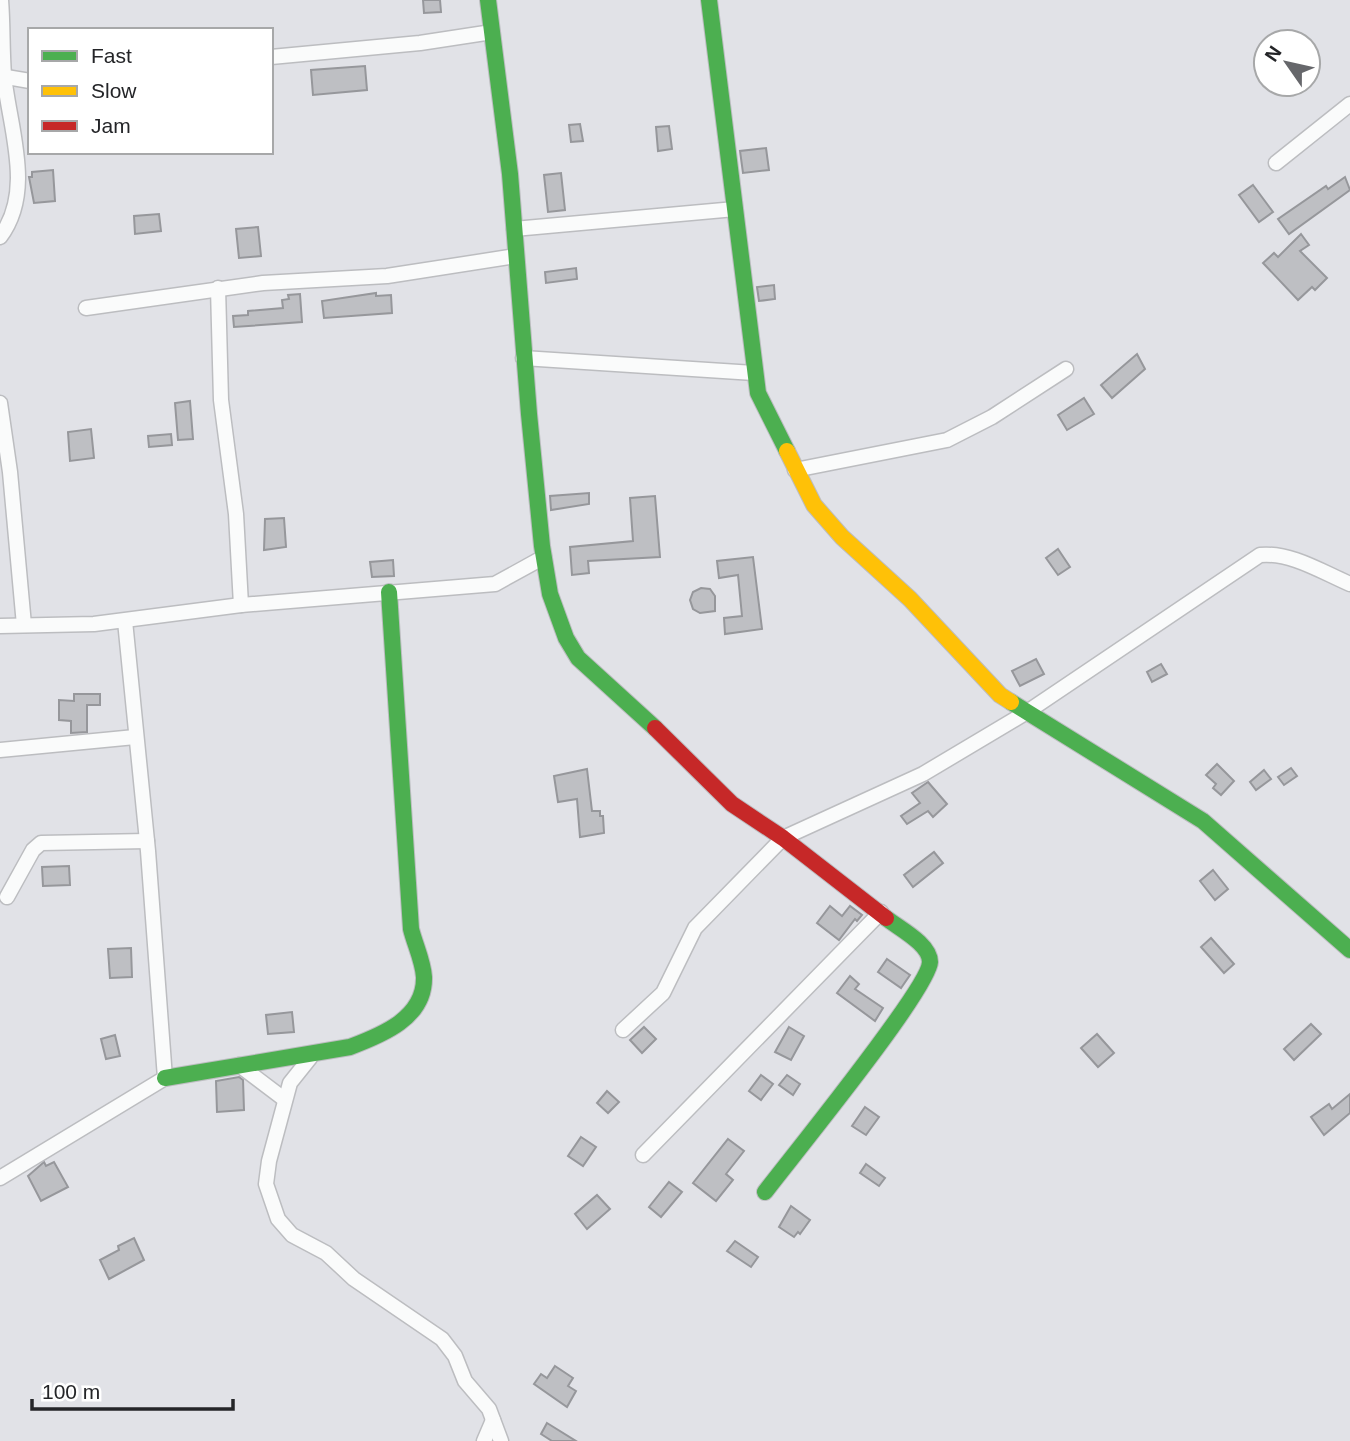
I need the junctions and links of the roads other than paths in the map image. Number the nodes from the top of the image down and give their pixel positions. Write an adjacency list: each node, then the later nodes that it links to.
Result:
1 (1, 0): 6 (street)
2 (488, 0): 4 (street)
3 (709, 0): 10 (street)
4 (492, 32): 5 (street); 11 (street)
5 (273, 57)
6 (2, 76): 7 (street); 12 (street)
7 (28, 81)
8 (1350, 104): 9 (street)
9 (1276, 163)
10 (735, 209): 11 (street); 18 (street)
11 (514, 229): 13 (street)
12 (0, 237)
13 (516, 256): 14 (street); 16 (street)
14 (218, 288): 15 (street); 24 (street)
15 (86, 308)
16 (523, 358): 18 (street); 21 (street)
17 (1066, 369): 20 (street)
18 (754, 373): 20 (street)
19 (0, 403): 26 (street)
20 (794, 470): 28 (street)
21 (544, 557): 23 (street); 31 (street)
22 (1350, 584): 28 (street)
23 (389, 592): 24 (street); 37 (street)
24 (241, 605): 25 (street)
25 (125, 621): 26 (street); 29 (street)
26 (24, 625): 27 (street)
27 (0, 626)
28 (1027, 712): 31 (street); 35 (street)
29 (135, 737): 30 (street); 32 (street)
30 (0, 750)
31 (783, 838): 34 (street); 36 (street)
32 (146, 841): 33 (street); 39 (street)
33 (7, 897)
34 (881, 912): 41 (street); 43 (street)
35 (1350, 950)
36 (622, 1030)
37 (310, 1058): 38 (street); 40 (street)
38 (239, 1065): 39 (street); 40 (street)
39 (165, 1078): 42 (street)
40 (284, 1099): 44 (street)
41 (643, 1155)
42 (0, 1178)
43 (765, 1192)
44 (493, 1420): 45 (street); 46 (street)
45 (484, 1441)
46 (501, 1441)

